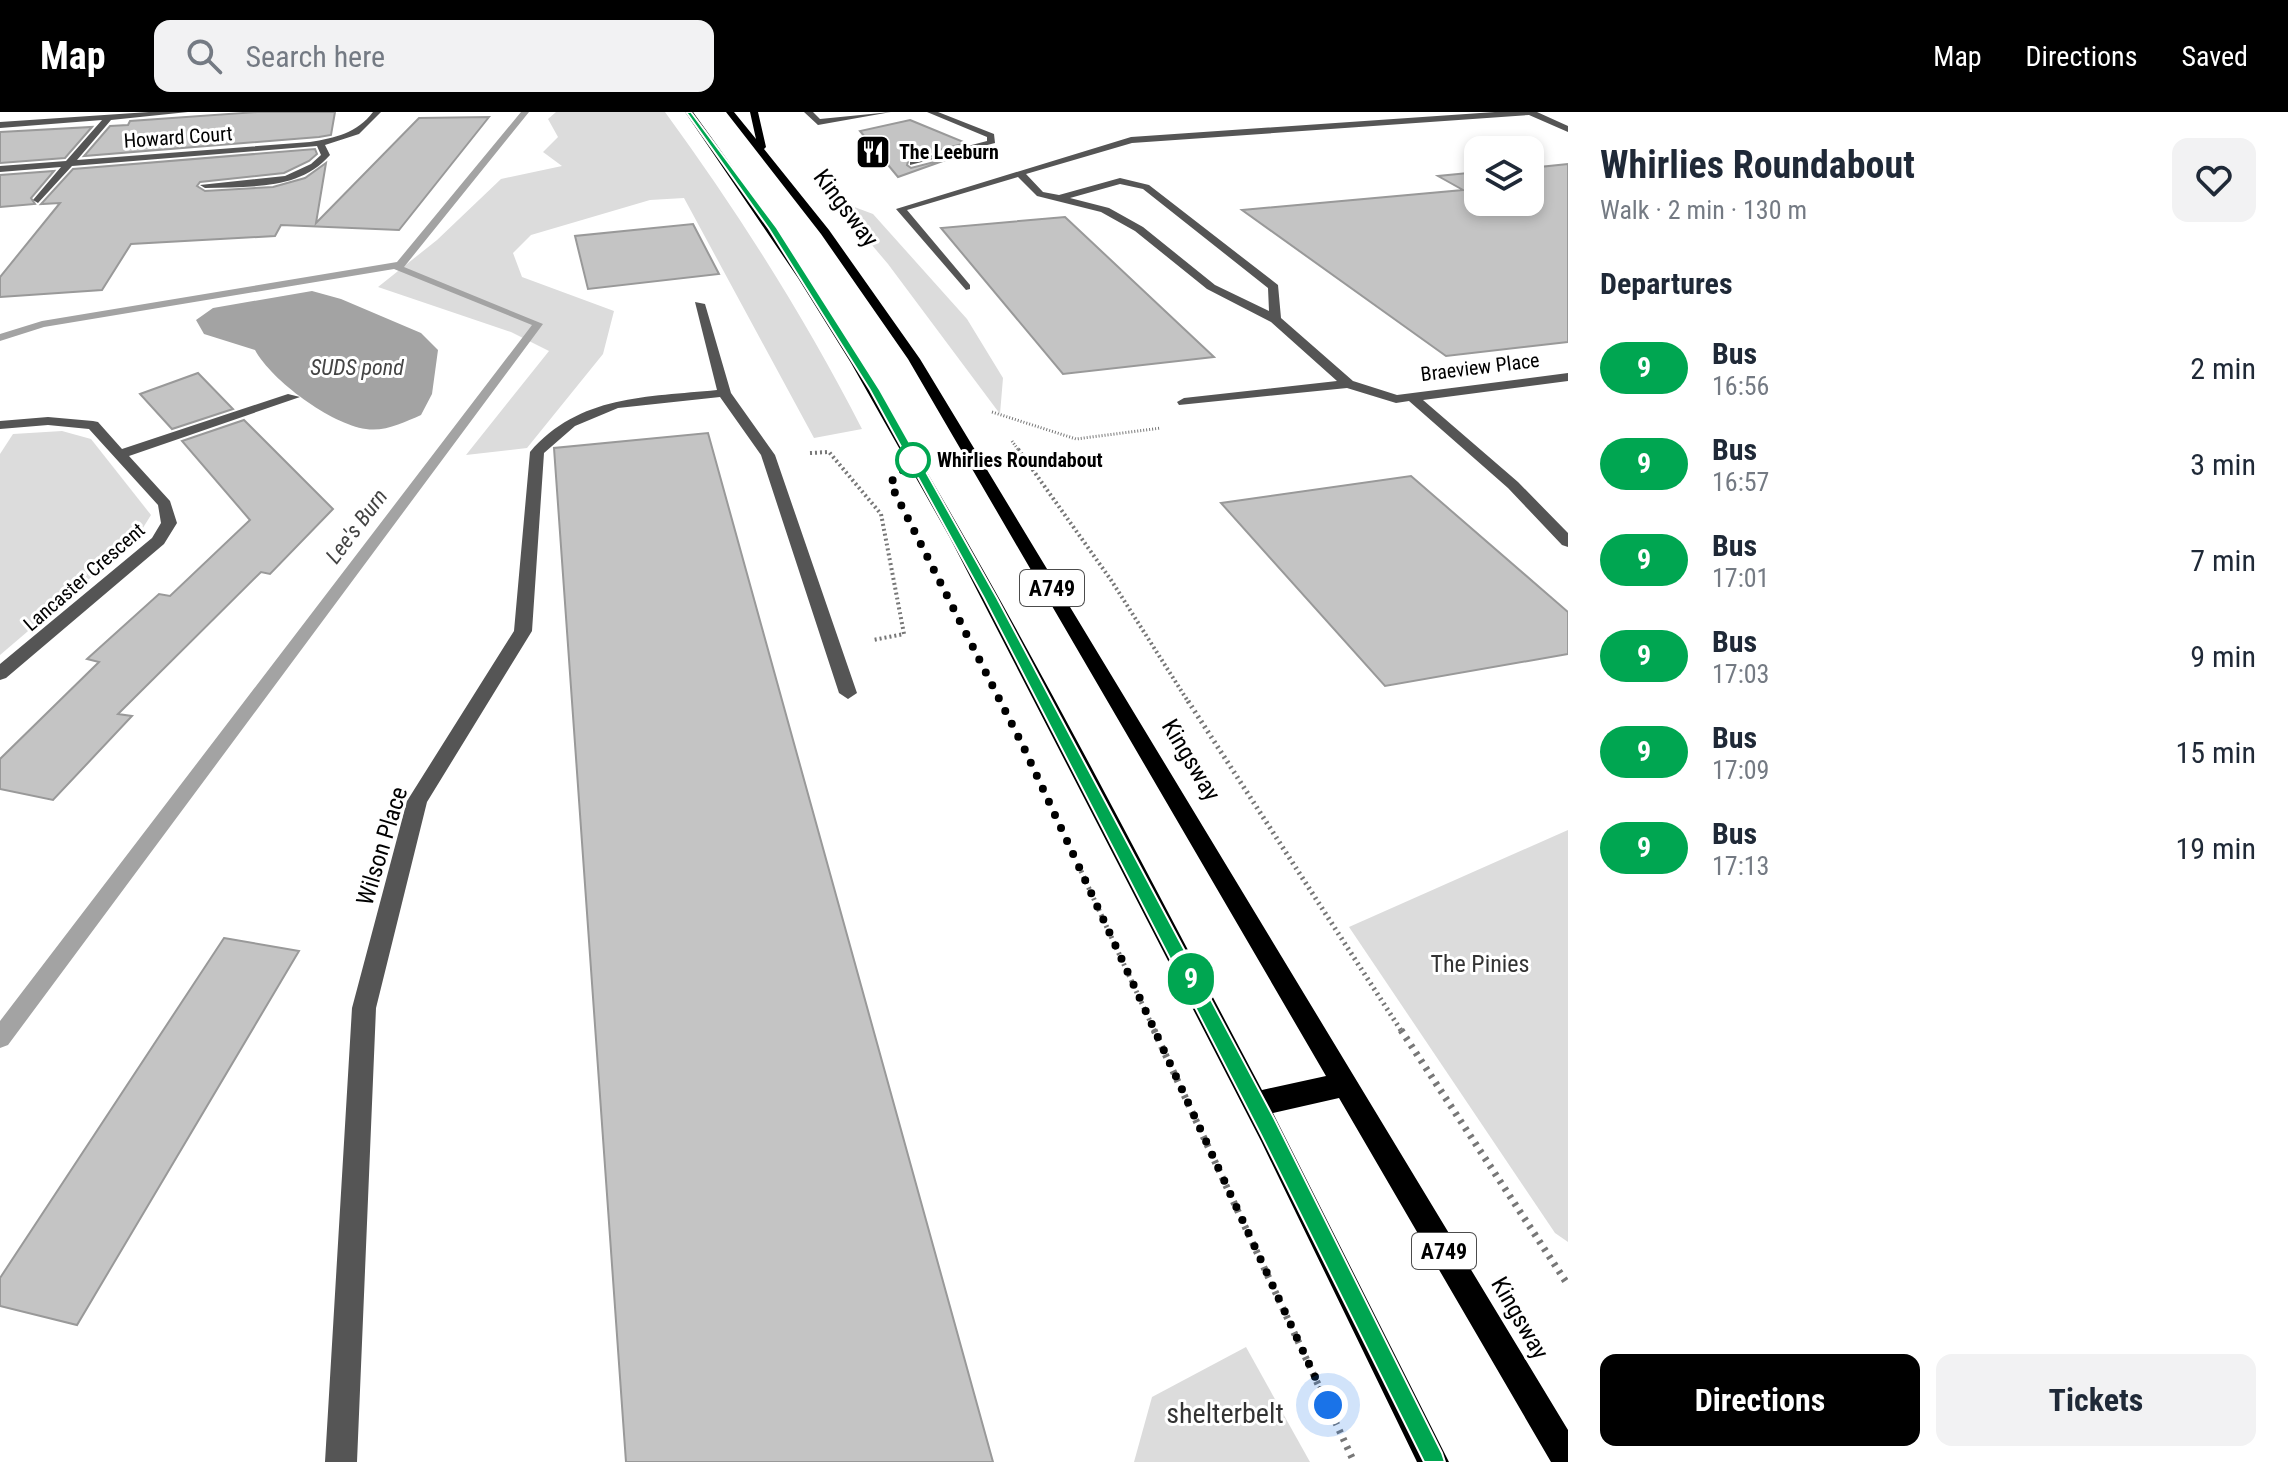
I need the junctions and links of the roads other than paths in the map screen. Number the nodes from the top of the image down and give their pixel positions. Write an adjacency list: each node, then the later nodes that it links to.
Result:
1 (184, 112): 9 (street)
2 (377, 112): 12 (street, Howard Court)
3 (689, 112): 40 (main road, A749)
4 (730, 112): 13 (main road, Kingsway / A749)
5 (754, 112): 13 (main road)
6 (808, 112): 7 (street)
7 (887, 112)
8 (931, 112): 15 (street)
9 (109, 117): 10 (street); 17 (street, Howard Court)
10 (0, 125)
11 (1568, 129): 14 (street)
12 (320, 143): 17 (street, Howard Court); 22 (street)
13 (763, 153): 39 (main road, Kingsway / A749)
14 (1086, 153): 16 (street); 20 (street)
15 (913, 163)
16 (1097, 163)
17 (68, 164): 18 (street, Howard Court); 24 (street)
18 (0, 169)
19 (1108, 172): 21 (street)
20 (1020, 173): 23 (street); 25 (street)
21 (1120, 181): 23 (street); 27 (street)
22 (205, 185)
23 (1059, 198): 27 (street)
24 (38, 200)
25 (966, 287)
26 (699, 304): 30 (street)
27 (1275, 319): 29 (street)
28 (1568, 377): 32 (street, Braeview Place)
29 (1348, 384): 32 (street); 33 (street)
30 (714, 395): 38 (street); 42 (street, Wilson Place)
31 (293, 397): 35 (street)
32 (1404, 397): 36 (street)
33 (1184, 402)
34 (0, 425): 35 (street, Lancaster Crescent)
35 (121, 454): 37 (street, Lancaster Crescent)
36 (1568, 542)
37 (0, 674)
38 (848, 693)
39 (1346, 1084): 40 (main road); 41 (main road, Kingsway / A749)
40 (1256, 1104): 43 (main road, A749)
41 (1568, 1460)
42 (341, 1462)
43 (1433, 1462)

